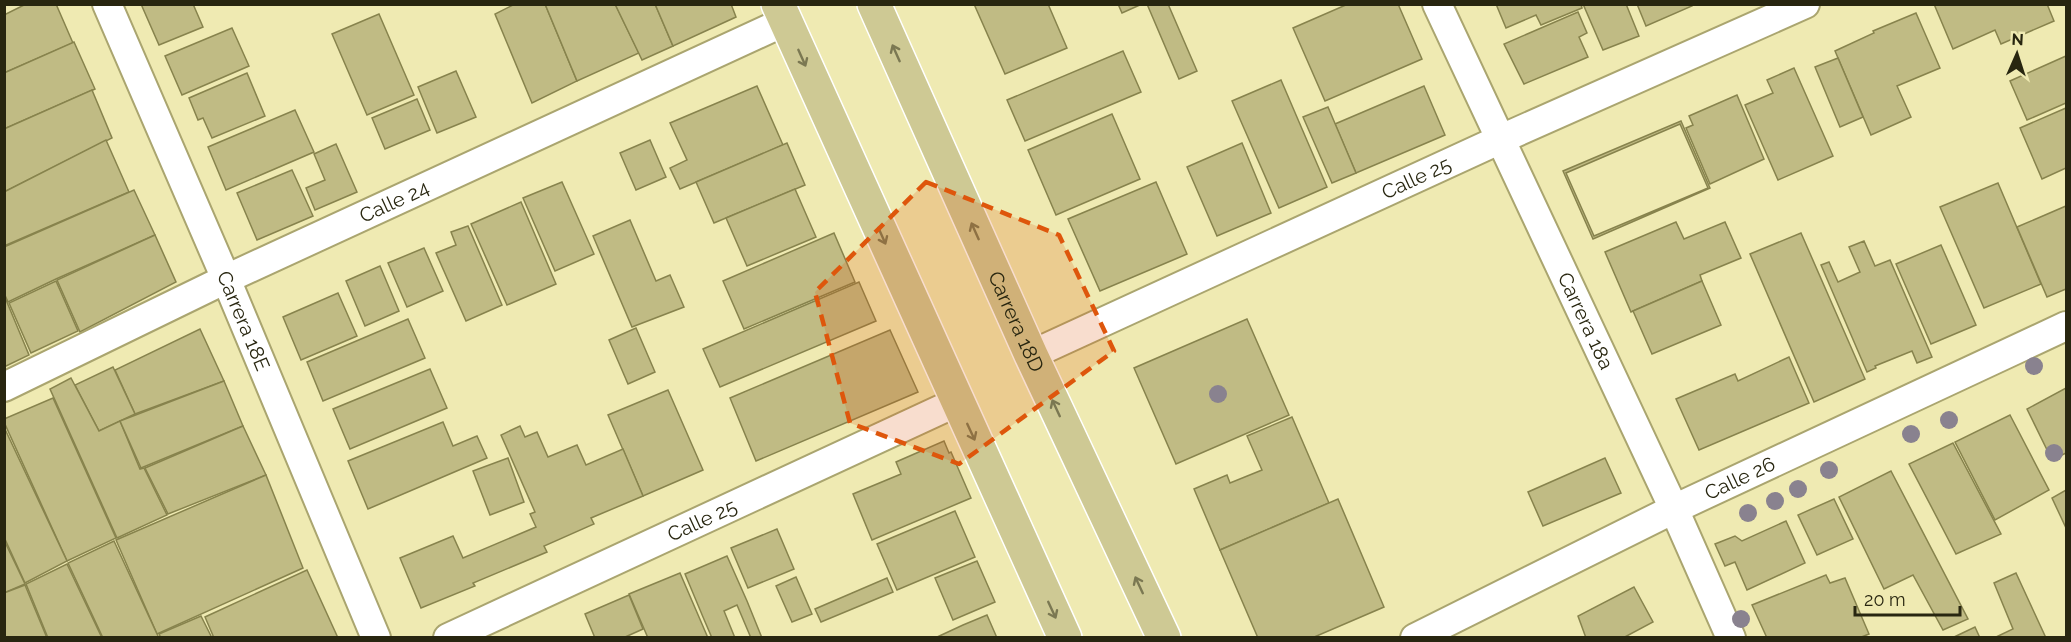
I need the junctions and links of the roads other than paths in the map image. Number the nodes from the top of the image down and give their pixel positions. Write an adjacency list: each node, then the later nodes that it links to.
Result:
1 (107, 4): 7 (street, Carrera 18E)
2 (874, 4): 9 (main road, Carrera 18D, one-way to 2)
3 (1437, 4): 6 (street, Carrera 18a)
4 (1805, 4): 6 (street, Calle 25)
5 (782, 13): 7 (street, Calle 24); 11 (main road, one-way to 11)
6 (1501, 139): 9 (street, Calle 25); 12 (street, Carrera 18a)
7 (226, 279): 10 (street, Calle 24); 13 (street, Carrera 18E)
8 (2067, 326): 12 (street, Calle 26)
9 (1031, 355): 16 (main road, Carrera 18D, one-way to 9)
10 (4, 387)
11 (957, 402): 14 (street, Calle 25); 15 (main road, one-way to 15)
12 (1674, 509): 17 (street, Calle 26); 18 (street, Carrera 18a)
13 (376, 638)
14 (448, 638)
15 (1065, 638)
16 (1164, 638)
17 (1415, 638)
18 (1731, 638)

